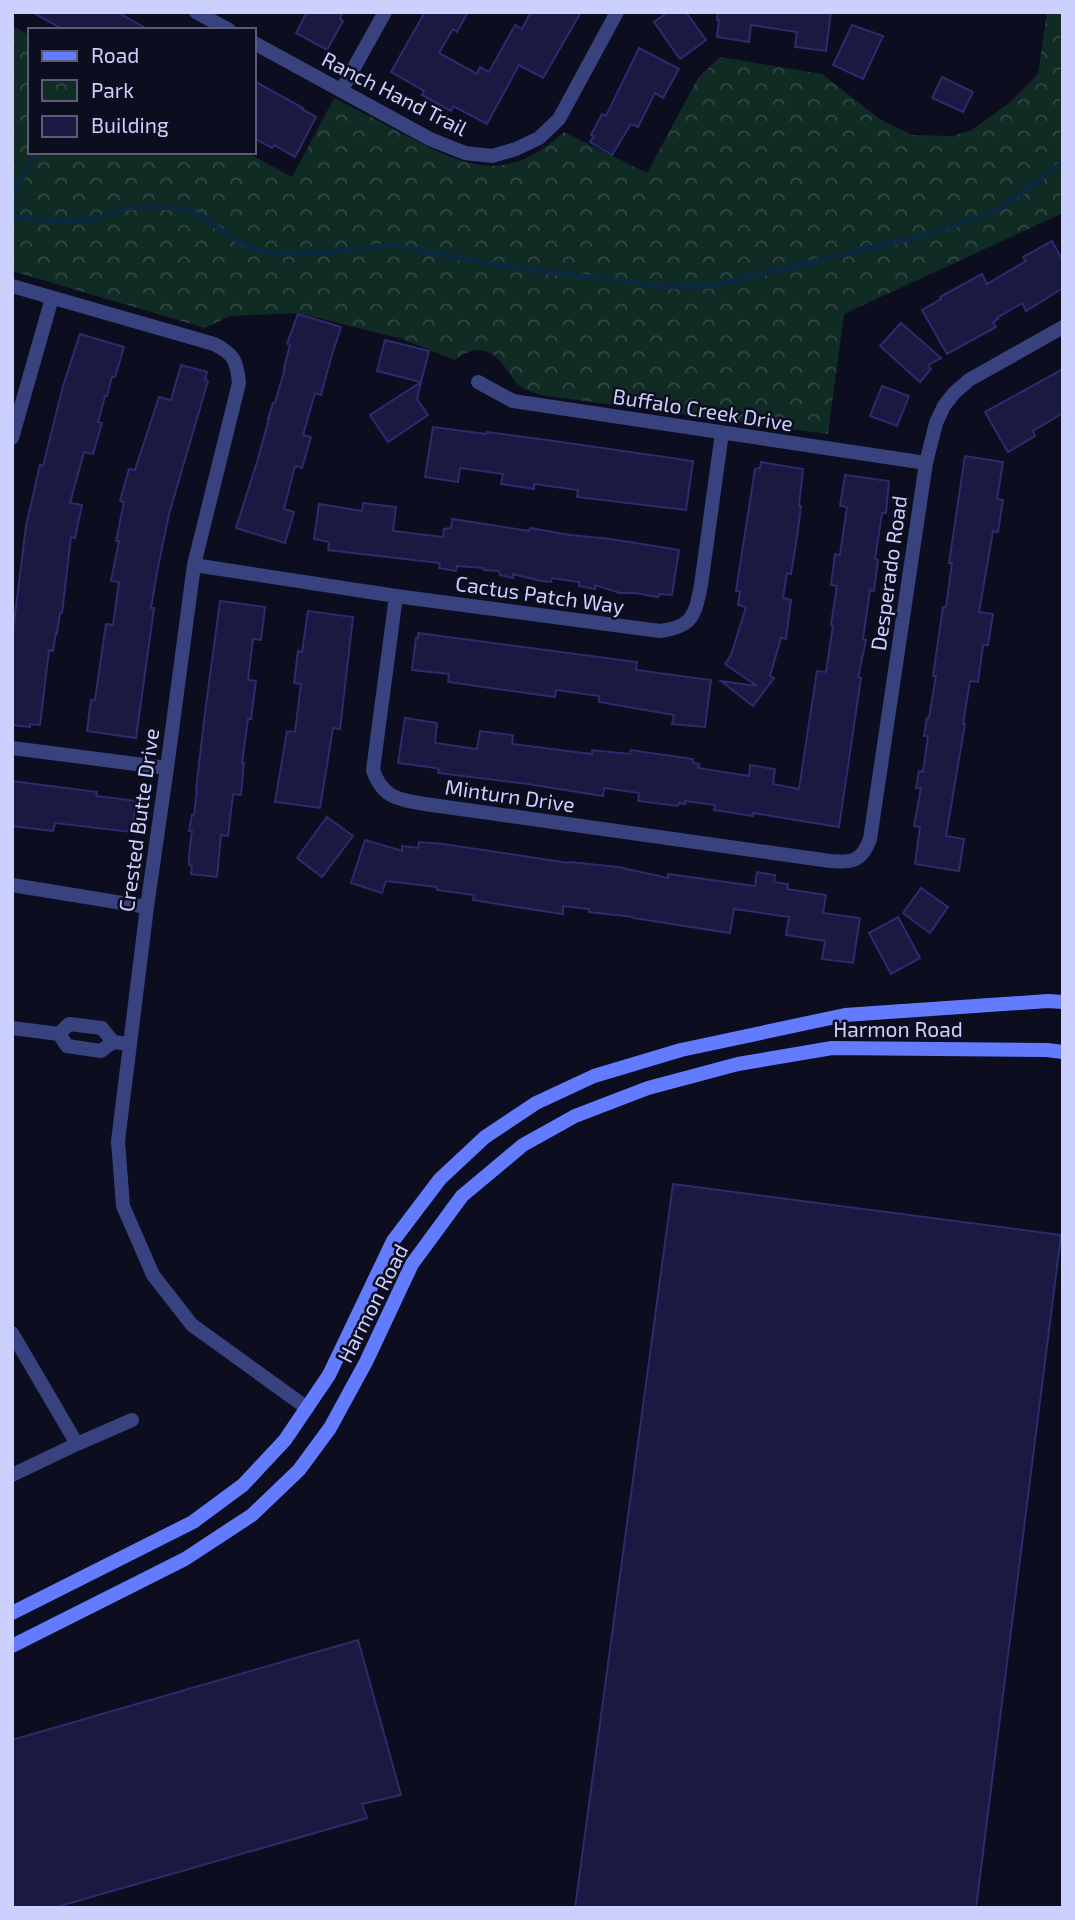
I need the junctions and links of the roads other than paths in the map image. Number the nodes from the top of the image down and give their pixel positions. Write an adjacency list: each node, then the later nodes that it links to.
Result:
1 (197, 12): 4 (street)
2 (385, 12): 6 (street)
3 (617, 12): 6 (street, Ranch Hand Trail)
4 (225, 28)
5 (256, 44): 6 (street, Ranch Hand Trail)
6 (341, 91)
7 (12, 286): 8 (street, Crested Butte Drive)
8 (52, 298): 12 (street); 14 (street, Crested Butte Drive)
9 (1063, 327): 13 (street, Desperado Road)
10 (478, 382): 11 (street, Buffalo Creek Drive)
11 (722, 433): 13 (street, Buffalo Creek Drive); 15 (street, Cactus Patch Way)
12 (12, 438)
13 (926, 463): 18 (street, Desperado Road)
14 (194, 565): 15 (street, Cactus Patch Way); 17 (street, Crested Butte Drive)
15 (396, 596): 18 (street, Minturn Drive)
16 (12, 748): 17 (street)
17 (167, 768): 20 (street, Crested Butte Drive)
18 (830, 861)
19 (12, 885): 20 (street)
20 (147, 907): 25 (street, Crested Butte Drive)
21 (1063, 1002): 28 (street, Harmon Road)
22 (12, 1028): 23 (street)
23 (59, 1034): 24 (street); 24 (street)
24 (113, 1042): 25 (street)
25 (130, 1044): 28 (street, Crested Butte Drive)
26 (1063, 1052): 33 (street, Harmon Road)
27 (12, 1332): 30 (street)
28 (307, 1408): 32 (street, Harmon Road)
29 (132, 1420): 30 (street)
30 (76, 1444): 31 (street)
31 (12, 1475)
32 (12, 1613)
33 (12, 1646)

